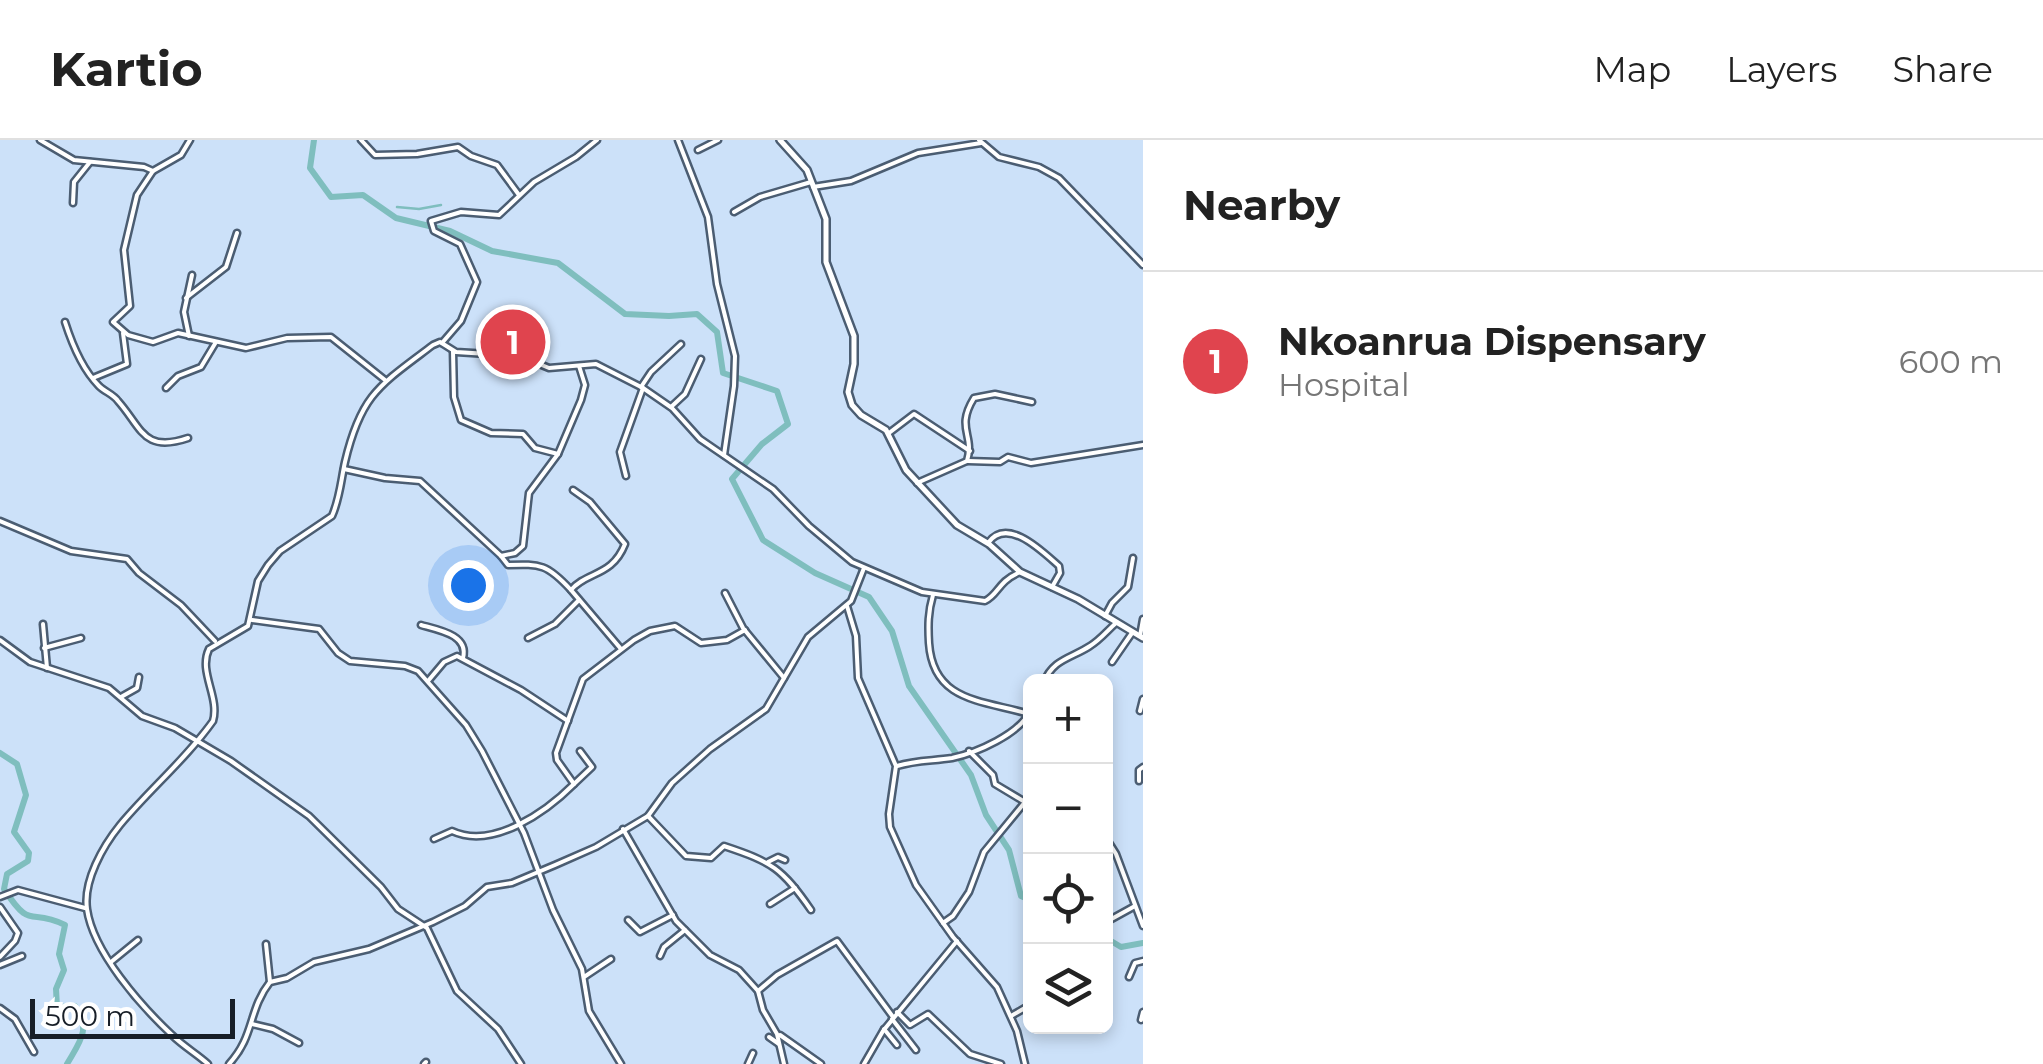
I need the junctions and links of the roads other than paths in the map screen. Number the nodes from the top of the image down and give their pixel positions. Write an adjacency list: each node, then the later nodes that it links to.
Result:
1 (40, 140): 10 (street)
2 (190, 140): 11 (street)
3 (361, 140): 13 (street)
4 (597, 140): 13 (street)
5 (678, 140): 40 (street)
6 (718, 140): 9 (street)
7 (780, 140): 12 (street)
8 (980, 142): 12 (street); 17 (street)
9 (698, 150)
10 (90, 162): 11 (street); 14 (street)
11 (152, 171): 21 (street)
12 (812, 184): 15 (street); 35 (street)
13 (519, 195): 24 (street)
14 (73, 203)
15 (734, 212)
16 (237, 233): 19 (street)
17 (1143, 264)
18 (192, 274): 19 (street)
19 (186, 298): 22 (street)
20 (65, 322): 29 (street)
21 (124, 333): 22 (street); 29 (street)
22 (190, 336): 23 (street)
23 (216, 342): 30 (street); 31 (street)
24 (442, 343): 26 (street); 30 (street)
25 (681, 344): 32 (street)
26 (453, 351): 28 (street); 39 (street)
27 (701, 359): 34 (street)
28 (578, 364): 32 (street); 39 (street)
29 (93, 378): 36 (street)
30 (385, 380): 42 (street)
31 (166, 388)
32 (642, 388): 34 (street); 43 (street)
33 (1032, 402): 38 (street)
34 (670, 407): 40 (street)
35 (889, 433): 38 (street); 44 (street)
36 (188, 438)
37 (1143, 445): 41 (street)
38 (970, 451): 41 (street)
39 (558, 454): 48 (street)
40 (724, 455): 50 (street)
41 (968, 462): 44 (street)
42 (344, 468): 48 (street); 60 (street)
43 (626, 476)
44 (917, 483): 47 (street)
45 (573, 490): 53 (street)
46 (0, 521): 70 (street)
47 (988, 544): 51 (street); 52 (street)
48 (501, 556): 53 (street)
49 (1133, 558): 58 (street)
50 (864, 568): 55 (street); 57 (street)
51 (1020, 572): 52 (street); 55 (street)
52 (1052, 586): 58 (street)
53 (571, 590): 56 (street)
54 (725, 593): 64 (street)
55 (933, 595): 83 (street)
56 (579, 600): 68 (street); 72 (street)
57 (848, 606): 78 (street); 89 (street)
58 (1104, 616): 61 (street)
59 (1143, 619): 66 (street)
60 (251, 620): 70 (street); 79 (street)
61 (1116, 623): 65 (street); 76 (street)
62 (43, 624): 71 (street)
63 (421, 625): 73 (street)
64 (744, 630): 72 (street); 78 (street)
65 (1132, 632): 66 (street); 74 (street)
66 (1141, 637)
67 (80, 638): 71 (street)
68 (528, 638)
69 (0, 640): 75 (street)
70 (216, 642): 86 (street)
71 (44, 648): 75 (street)
72 (620, 649): 85 (street)
73 (463, 658): 79 (street); 85 (street)
74 (1112, 662)
75 (47, 668): 80 (street)
76 (1047, 674)
77 (139, 677): 80 (street)
78 (784, 678): 95 (street)
79 (428, 682): 96 (street)
80 (121, 697): 86 (street)
81 (1143, 699): 82 (street)
82 (1140, 710)
83 (1023, 711)
84 (1023, 720): 88 (street)
85 (568, 722): 92 (street)
86 (196, 743): 110 (street); 116 (street)
87 (580, 751): 92 (street)
88 (969, 752): 89 (street); 93 (street)
89 (896, 766): 115 (street)
90 (1143, 767): 91 (street)
91 (1139, 780)
92 (574, 784): 96 (street)
93 (1023, 801)
94 (1023, 804): 115 (street)
95 (648, 816): 97 (street); 101 (street)
96 (519, 824): 98 (street); 102 (street)
97 (623, 829): 102 (street); 112 (street)
98 (434, 839)
99 (1113, 849): 108 (street)
100 (785, 860): 101 (street)
101 (768, 862): 104 (street)
102 (539, 872): 116 (street); 129 (street)
103 (804, 884): 104 (street)
104 (796, 890): 107 (street); 111 (street)
105 (4, 894): 110 (street)
106 (1143, 898): 108 (street)
107 (770, 904)
108 (1135, 904): 113 (street); 117 (street)
109 (0, 907): 124 (street)
110 (86, 908): 127 (street)
111 (811, 910)
112 (673, 915): 114 (street); 118 (street)
113 (1113, 918)
114 (628, 920)
115 (943, 924): 120 (street)
116 (424, 925): 131 (street); 152 (street)
117 (1143, 926)
118 (685, 930): 123 (street); 132 (street)
119 (138, 940): 127 (street)
120 (956, 941): 136 (street); 137 (street)
121 (266, 944): 131 (street)
122 (22, 956): 128 (street)
123 (660, 956)
124 (0, 957)
125 (610, 959): 129 (street)
126 (1143, 961): 130 (street)
127 (111, 962): 150 (street)
128 (0, 965)
129 (584, 977): 153 (street)
130 (1129, 977)
131 (270, 982): 139 (street)
132 (758, 991): 136 (street); 141 (street)
133 (0, 1008): 147 (street)
134 (1023, 1009): 137 (street)
135 (1143, 1012): 138 (street)
136 (894, 1016): 140 (street); 146 (street); 158 (street)
137 (1011, 1016): 149 (street)
138 (1140, 1020)
139 (252, 1024): 143 (street); 151 (street)
140 (884, 1030): 145 (street); 157 (street)
141 (776, 1031): 144 (street); 156 (street)
142 (769, 1037): 144 (street)
143 (299, 1043)
144 (779, 1044): 155 (street)
145 (897, 1045)
146 (916, 1050)
147 (34, 1052)
148 (753, 1053): 154 (street)
149 (1021, 1058): 159 (street); 160 (street)
150 (208, 1064)
151 (229, 1064)
152 (522, 1064)
153 (621, 1064)
154 (748, 1064)
155 (784, 1064)
156 (821, 1064)
157 (864, 1064)
158 (1001, 1064)
159 (1016, 1064)
160 (1024, 1064)

